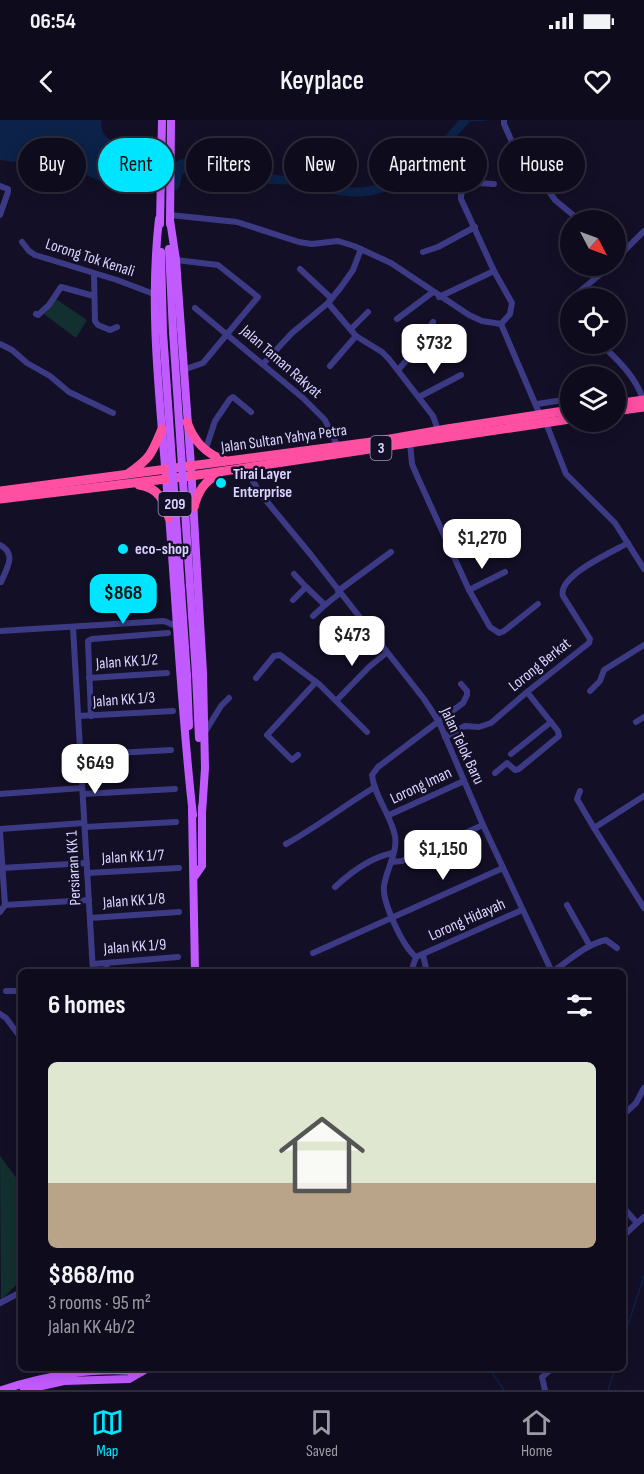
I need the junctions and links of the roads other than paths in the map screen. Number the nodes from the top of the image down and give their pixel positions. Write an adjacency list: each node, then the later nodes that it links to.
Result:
1 (162, 120): 9 (main road, 209)
2 (171, 120): 7 (main road, 209)
3 (504, 120): 6 (street)
4 (494, 184): 10 (street)
5 (0, 186): 8 (street)
6 (567, 210)
7 (170, 214): 13 (street); 16 (main road); 35 (main road, 209)
8 (0, 215)
9 (160, 215): 23 (main road); 35 (main road, 209)
10 (475, 227): 15 (street); 18 (street)
11 (644, 231): 14 (street)
12 (22, 242): 19 (street, Lorong Tok Kenali)
13 (361, 249): 22 (street); 26 (street)
14 (626, 249)
15 (423, 252)
16 (176, 260): 36 (street); 42 (main road)
17 (300, 269): 26 (street)
18 (494, 271): 25 (street); 32 (street)
19 (94, 274): 23 (street, Lorong Tok Kenali); 24 (street)
20 (599, 276): 21 (street)
21 (585, 288)
22 (433, 292): 25 (street); 30 (street)
23 (154, 294): 57 (main road)
24 (94, 296): 29 (street); 33 (street)
25 (440, 297): 32 (street)
26 (330, 300): 34 (street); 40 (street)
27 (195, 308): 36 (street, Jalan Taman Rakyat)
28 (368, 312): 34 (street)
29 (36, 314)
30 (397, 319)
31 (433, 322): 43 (street)
32 (501, 324): 49 (street)
33 (117, 327)
34 (351, 328): 37 (street)
35 (168, 332): 99 (main road, 209, bridge)
36 (227, 333): 40 (street, Jalan Taman Rakyat); 42 (street)
37 (356, 336): 41 (street); 43 (street)
38 (0, 344): 52 (street)
39 (611, 354): 47 (street)
40 (263, 364): 63 (street, Jalan Taman Rakyat)
41 (330, 366)
42 (183, 370): 56 (main road)
43 (398, 370): 45 (street)
44 (461, 375): 45 (street)
45 (419, 397): 58 (street)
46 (560, 401): 49 (street)
47 (644, 402): 48 (highway); 50 (highway)
48 (626, 403)
49 (537, 404): 54 (street)
50 (626, 408)
51 (251, 412): 64 (street)
52 (113, 413)
53 (560, 413): 54 (highway, Jalan Sultan Yahya Petra / 3)
54 (543, 419): 55 (highway, Jalan Sultan Yahya Petra / 3); 58 (highway, Jalan Sultan Yahya Petra / 3); 59 (highway, Jalan Sultan Yahya Petra / 3); 76 (street)
55 (560, 419)
56 (187, 422): 61 (main road); 64 (highway)
57 (162, 429): 60 (main road); 69 (highway)
58 (442, 429): 59 (highway); 63 (highway, Jalan Sultan Yahya Petra / 3)
59 (454, 437): 62 (highway, Jalan Sultan Yahya Petra / 3)
60 (163, 439): 61 (main road); 68 (main road)
61 (189, 440): 67 (main road)
62 (410, 443): 66 (highway, Jalan Sultan Yahya Petra / 3); 84 (street)
63 (338, 447): 65 (highway, Jalan Sultan Yahya Petra / 3)
64 (205, 451): 65 (highway)
65 (226, 466): 66 (highway, Jalan Sultan Yahya Petra / 3); 67 (highway, Jalan Sultan Yahya Petra / 3); 74 (highway)
66 (250, 467): 85 (street, Jalan Telok Baru)
67 (191, 471): 68 (highway, Jalan Sultan Yahya Petra / 3); 71 (main road)
68 (166, 474): 69 (highway, Jalan Sultan Yahya Petra / 3); 73 (main road)
69 (129, 479): 70 (highway, Jalan Sultan Yahya Petra / 3); 72 (highway, Jalan Sultan Yahya Petra / 3); 75 (highway)
70 (0, 491)
71 (192, 493): 73 (main road); 74 (main road)
72 (0, 499)
73 (168, 502): 75 (main road)
74 (194, 507): 116 (main road)
75 (169, 518): 89 (main road)
76 (628, 543): 79 (street); 105 (street, Lorong Berkat)
77 (0, 545): 82 (street)
78 (391, 552): 85 (street)
79 (644, 569)
80 (505, 572): 84 (street)
81 (294, 574): 83 (street)
82 (1, 582)
83 (306, 587): 86 (street); 88 (street)
84 (469, 590): 87 (street)
85 (339, 592): 88 (street); 97 (street, Jalan Telok Baru)
86 (293, 600)
87 (538, 604)
88 (325, 605): 90 (street)
89 (175, 610): 91 (street); 92 (main road)
90 (313, 616)
91 (164, 621): 92 (street); 93 (street)
92 (176, 626): 131 (main road)
93 (73, 628): 94 (street); 109 (street, Persiaran KK 1)
94 (0, 631)
95 (168, 633): 100 (street)
96 (644, 645): 104 (street)
97 (386, 653): 107 (street); 112 (street, Jalan Telok Baru)
98 (167, 673): 100 (street, Jalan KK 1/2)
99 (191, 675): 130 (main road, 209); 131 (main road, 209)
100 (89, 678): 110 (street)
101 (256, 678): 102 (street)
102 (316, 682): 107 (street); 121 (street)
103 (461, 684): 112 (street)
104 (590, 691)
105 (527, 692): 113 (street); 117 (street, Lorong Berkat)
106 (229, 698): 116 (street)
107 (336, 700): 115 (street)
108 (172, 711): 110 (street, Jalan KK 1/3)
109 (78, 716): 110 (street, Jalan KK 1/3); 120 (street, Persiaran KK 1)
110 (91, 716)
111 (644, 717): 114 (street)
112 (439, 722): 117 (street, Jalan Telok Baru); 124 (street)
113 (551, 722): 119 (street); 122 (street)
114 (636, 722)
115 (367, 732)
116 (204, 734): 130 (main road)
117 (446, 737): 123 (street, Jalan Telok Baru)
118 (171, 750): 120 (street)
119 (511, 754)
120 (80, 755): 126 (street, Persiaran KK 1)
121 (298, 755)
122 (495, 773)
123 (464, 781): 132 (street, Lorong Iman); 135 (street, Jalan Telok Baru)
124 (375, 787): 132 (street); 138 (street)
125 (175, 789): 126 (street)
126 (82, 791): 128 (street); 134 (street, Persiaran KK 1)
127 (580, 791): 136 (street)
128 (0, 794)
129 (644, 796): 136 (street)
130 (202, 813): 146 (main road, 209)
131 (193, 815): 146 (main road, 209)
132 (389, 815): 139 (street)
133 (176, 822): 134 (street)
134 (84, 825): 137 (street); 141 (street, Persiaran KK 1)
135 (483, 825): 140 (street); 143 (street, Jalan Telok Baru)
136 (594, 828): 150 (street)
137 (0, 833): 144 (street)
138 (286, 844)
139 (393, 853): 140 (street); 147 (street)
140 (391, 862): 154 (street)
141 (87, 863): 144 (street); 145 (street, Persiaran KK 1)
142 (179, 868): 145 (street, Jalan KK 1/7)
143 (503, 868): 152 (street, Jalan Telok Baru); 154 (street)
144 (2, 871): 151 (street)
145 (87, 873): 148 (street, Persiaran KK 1)
146 (194, 877): 165 (main road, 209)
147 (334, 887)
148 (89, 900): 151 (street); 155 (street, Persiaran KK 1)
149 (567, 905): 156 (street)
150 (644, 908)
151 (2, 909)
152 (522, 910): 159 (street, Lorong Hidayah); 168 (street, Jalan Telok Baru)
153 (179, 912): 155 (street, Jalan KK 1/8)
154 (393, 916): 158 (street); 159 (street)
155 (90, 918): 162 (street, Persiaran KK 1)
156 (590, 946): 157 (street); 169 (street)
157 (617, 948)
158 (313, 953)
159 (419, 956): 166 (street, Lorong Hidayah); 167 (street, Lorong Hidayah)
160 (178, 957): 161 (street, Jalan KK 1/9)
161 (106, 963): 162 (street, Jalan KK 1/9); 164 (street)
162 (93, 964): 163 (street, Persiaran KK 1)
163 (93, 969)
164 (107, 969)
165 (195, 969)
166 (412, 969)
167 (426, 969)
168 (551, 969)
169 (556, 969)
170 (18, 991): 171 (street)
171 (6, 992)
172 (0, 1014): 173 (street)
173 (18, 1034)
174 (644, 1088): 175 (street)
175 (626, 1112)
176 (626, 1211): 178 (street)
177 (644, 1217): 178 (street)
178 (637, 1223): 179 (street)
179 (626, 1233)
180 (18, 1294): 181 (street)
181 (0, 1303)
182 (112, 1371): 185 (main road)
183 (143, 1371): 186 (main road)
184 (549, 1371): 187 (street)
185 (2, 1390)
186 (24, 1390)
187 (545, 1390)

